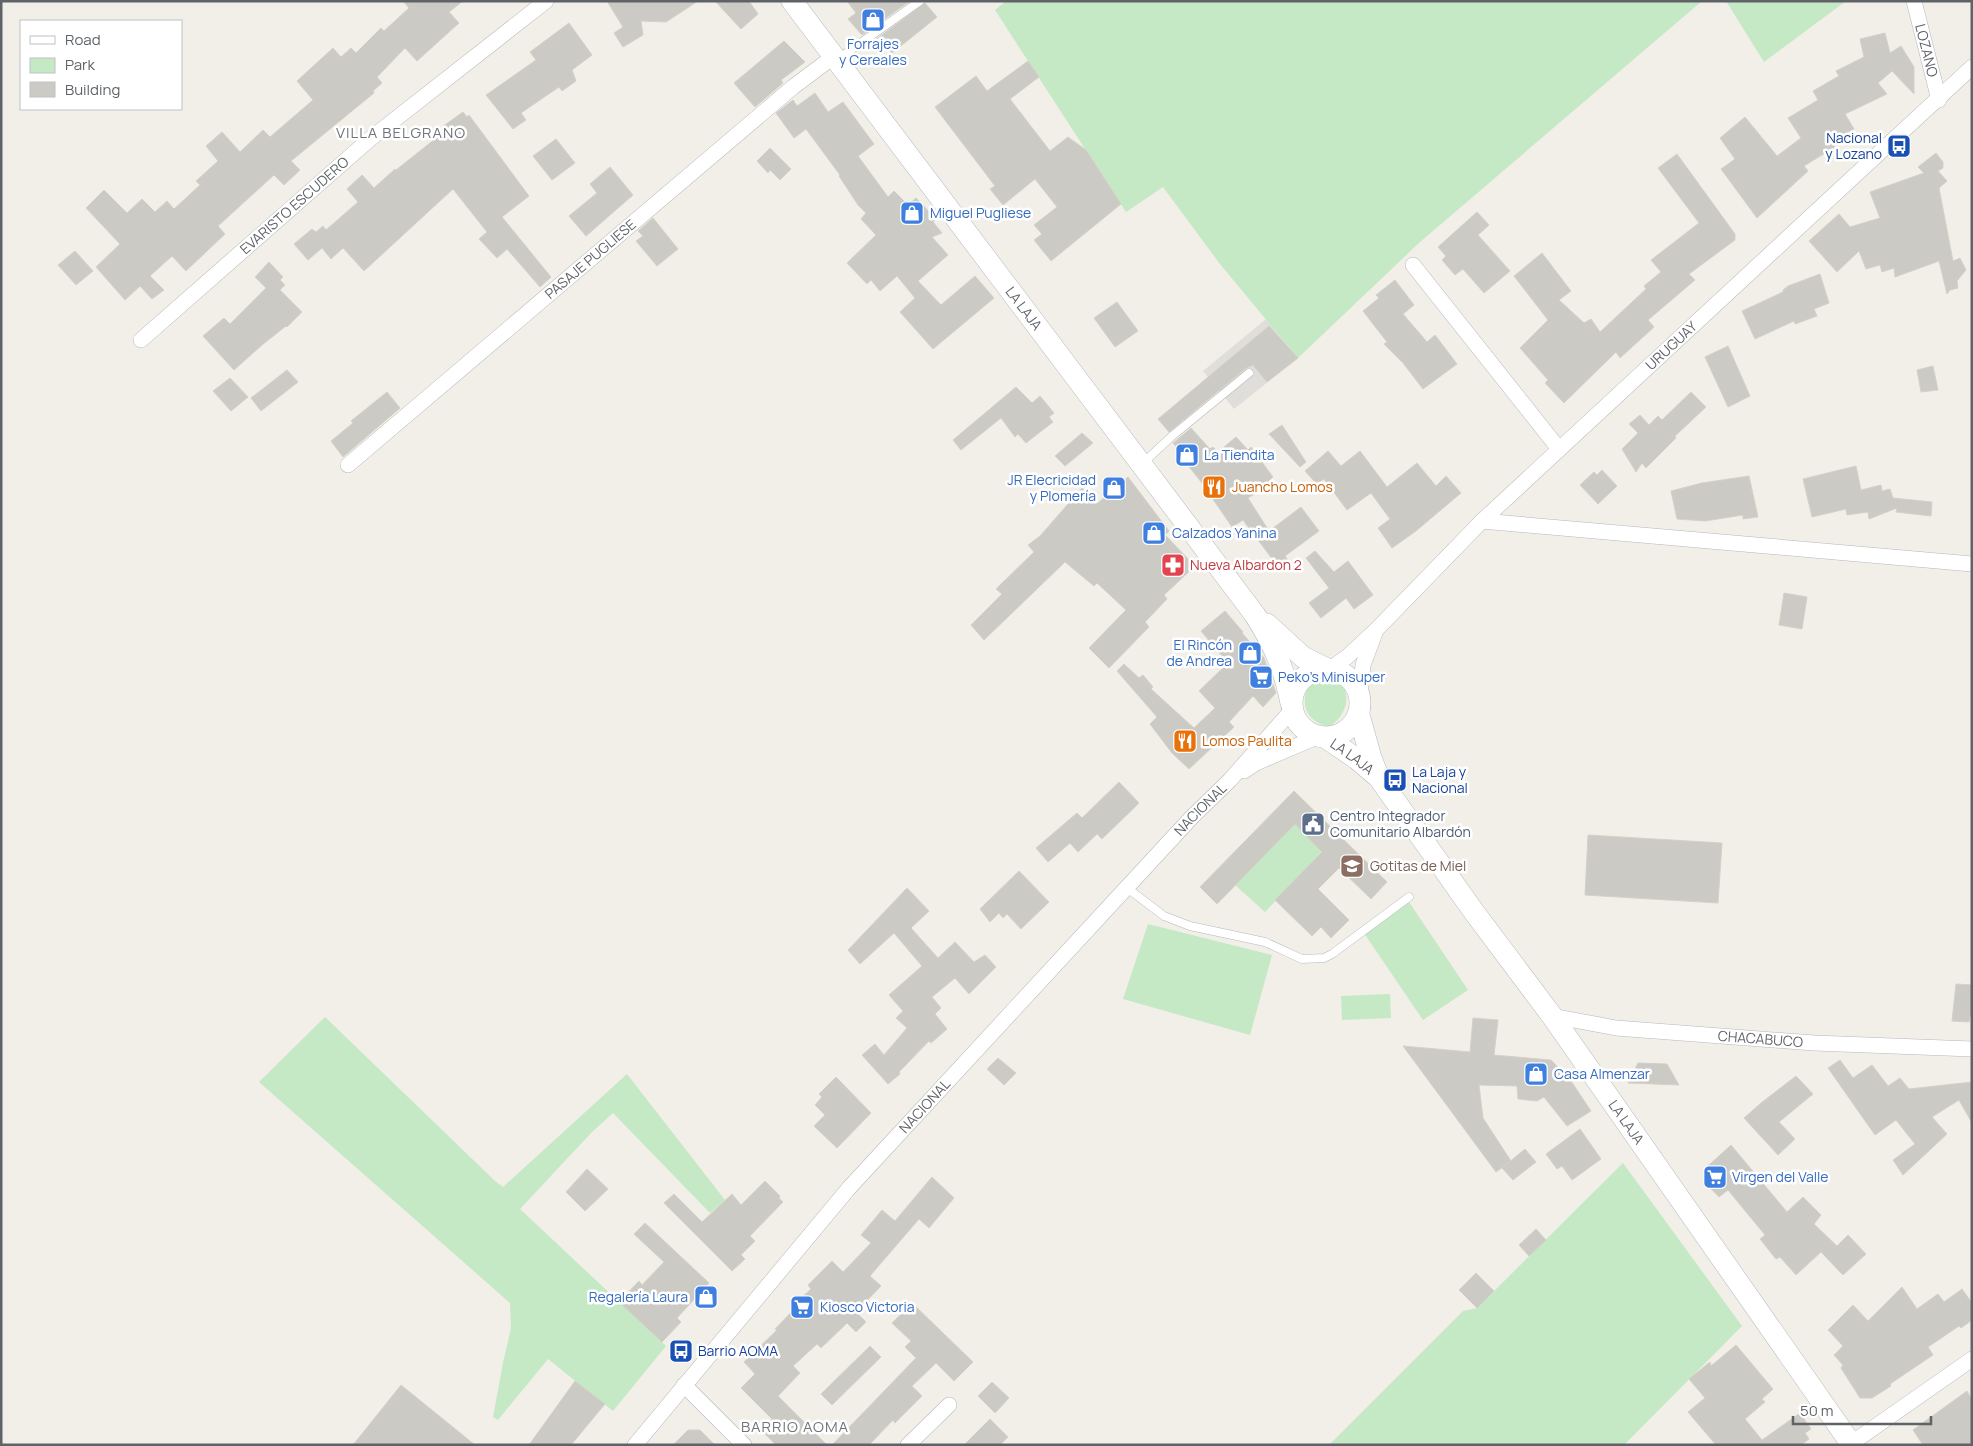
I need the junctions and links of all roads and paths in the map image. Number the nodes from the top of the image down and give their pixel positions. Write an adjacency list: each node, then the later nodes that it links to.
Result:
1 (546, 1): 9 (street, EVARISTO ESCUDERO)
2 (792, 1): 5 (main road, LA LAJA)
3 (920, 1): 5 (lane)
4 (1914, 1): 7 (street, LOZANO)
5 (835, 59): 12 (main road, LA LAJA); 13 (street, PASAJE PUGLIESE)
6 (1972, 67): 7 (street, URUGUAY)
7 (1939, 100): 11 (street, URUGUAY)
8 (1413, 265): 11 (street)
9 (141, 340)
10 (1249, 373): 12 (lane)
11 (1559, 449): 14 (street, URUGUAY)
12 (1142, 464): 16 (main road, LA LAJA)
13 (348, 465)
14 (1482, 521): 15 (street); 17 (street, URUGUAY)
15 (1972, 564)
16 (1255, 615): 18 (main road, LA LAJA); 20 (main road, LA LAJA)
17 (1376, 630): 18 (street, URUGUAY); 19 (street, URUGUAY)
18 (1328, 668): 19 (main road); 20 (main road)
19 (1359, 704): 21 (main road); 22 (main road, LA LAJA)
20 (1291, 707): 21 (main road); 23 (street, NACIONAL)
21 (1321, 738): 22 (main road, LA LAJA); 23 (street, NACIONAL)
22 (1379, 778): 26 (main road, LA LAJA)
23 (1230, 780): 24 (street, NACIONAL)
24 (1127, 888): 25 (lane); 29 (street, NACIONAL)
25 (1410, 897)
26 (1552, 1016): 27 (street, CHACABUCO); 31 (main road, LA LAJA)
27 (1972, 1049)
28 (1972, 1359): 31 (street)
29 (684, 1385): 32 (street, NACIONAL); 33 (street)
30 (949, 1405): 34 (street)
31 (1850, 1444)
32 (636, 1445)
33 (744, 1445)
34 (908, 1445)

